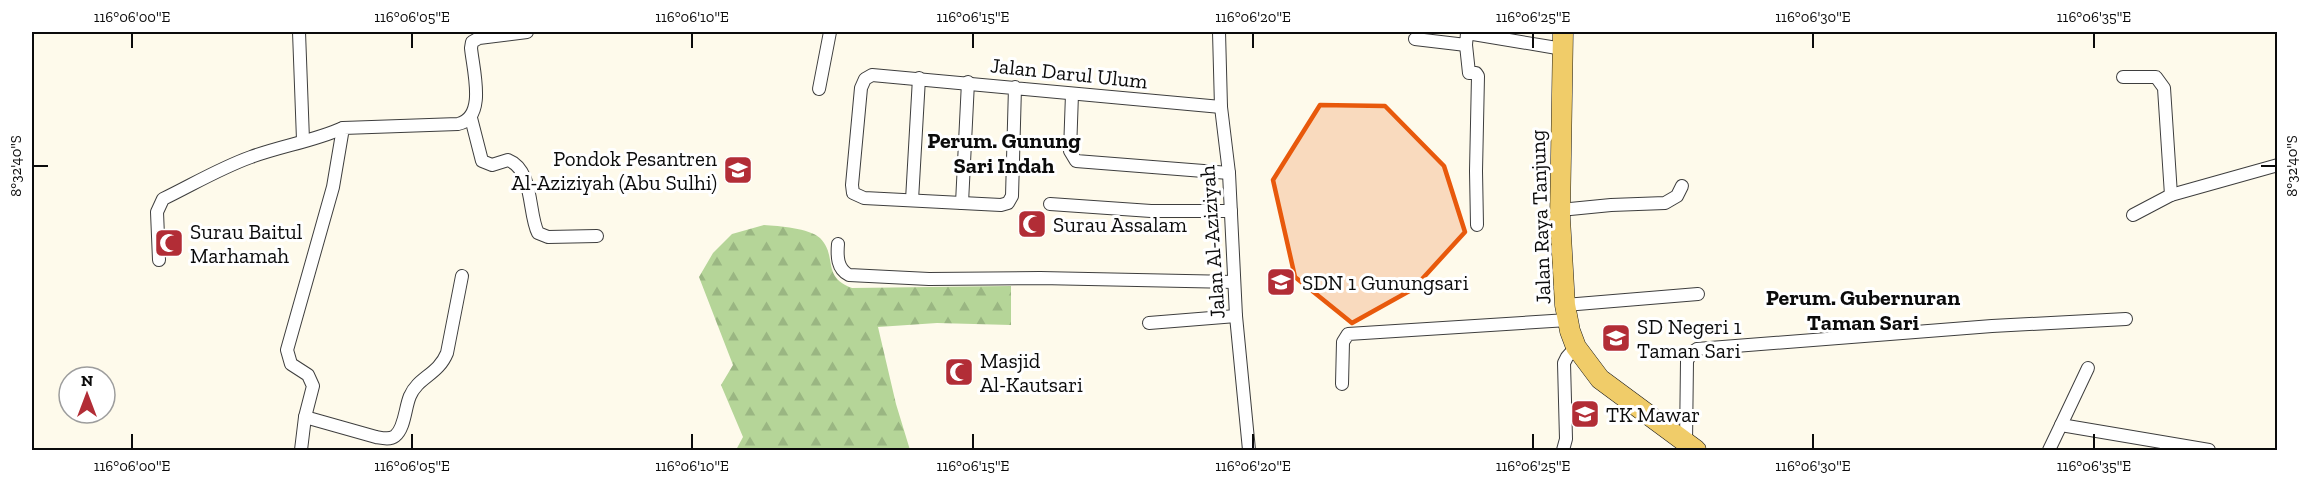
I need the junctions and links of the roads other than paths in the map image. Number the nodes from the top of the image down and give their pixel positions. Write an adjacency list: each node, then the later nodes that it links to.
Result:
1 (299, 32): 18 (street)
2 (527, 32): 5 (street)
3 (830, 32): 13 (street)
4 (1219, 32): 15 (street, Jalan Al-Aziziyah)
5 (474, 35): 16 (street)
6 (1467, 37): 7 (street); 8 (street); 29 (street)
7 (1415, 39)
8 (1563, 40): 26 (main road, Jalan Raya Tanjung)
9 (2123, 77): 22 (street)
10 (919, 78): 11 (street, Jalan Darul Ulum); 23 (street); 23 (street, Jalan Darul Ulum)
11 (968, 82): 12 (street, Jalan Darul Ulum); 24 (street)
12 (1015, 87): 14 (street, Jalan Darul Ulum); 24 (street)
13 (819, 89)
14 (1072, 94): 15 (street, Jalan Darul Ulum); 20 (street)
15 (1221, 107): 20 (street, Jalan Al-Aziziyah)
16 (471, 118): 17 (street); 30 (street)
17 (343, 128): 18 (street); 43 (street)
18 (303, 140): 32 (street)
19 (2277, 165): 22 (street)
20 (1228, 173): 27 (street, Jalan Al-Aziziyah)
21 (1682, 186): 26 (street)
22 (2171, 195): 28 (street)
23 (912, 200): 24 (street)
24 (962, 203)
25 (1050, 204): 27 (street)
26 (1560, 210): 36 (main road, Jalan Raya Tanjung)
27 (1231, 211): 34 (street, Jalan Al-Aziziyah)
28 (2133, 215)
29 (1477, 225)
30 (597, 236)
31 (838, 244): 34 (street)
32 (159, 260)
33 (462, 276): 43 (street)
34 (1234, 282): 37 (street, Jalan Al-Aziziyah)
35 (1698, 294): 36 (street)
36 (1567, 312): 40 (main road, Jalan Raya Tanjung); 42 (street)
37 (1236, 316): 39 (street); 47 (street, Jalan Al-Aziziyah)
38 (2126, 320): 45 (street)
39 (1149, 322)
40 (1576, 347): 45 (main road, Jalan Raya Tanjung); 48 (street)
41 (2088, 368): 44 (street)
42 (1342, 384)
43 (305, 417): 46 (street)
44 (2061, 425): 49 (street); 50 (street)
45 (1691, 446)
46 (301, 450)
47 (1249, 450)
48 (1563, 450)
49 (2049, 450)
50 (2209, 450)

